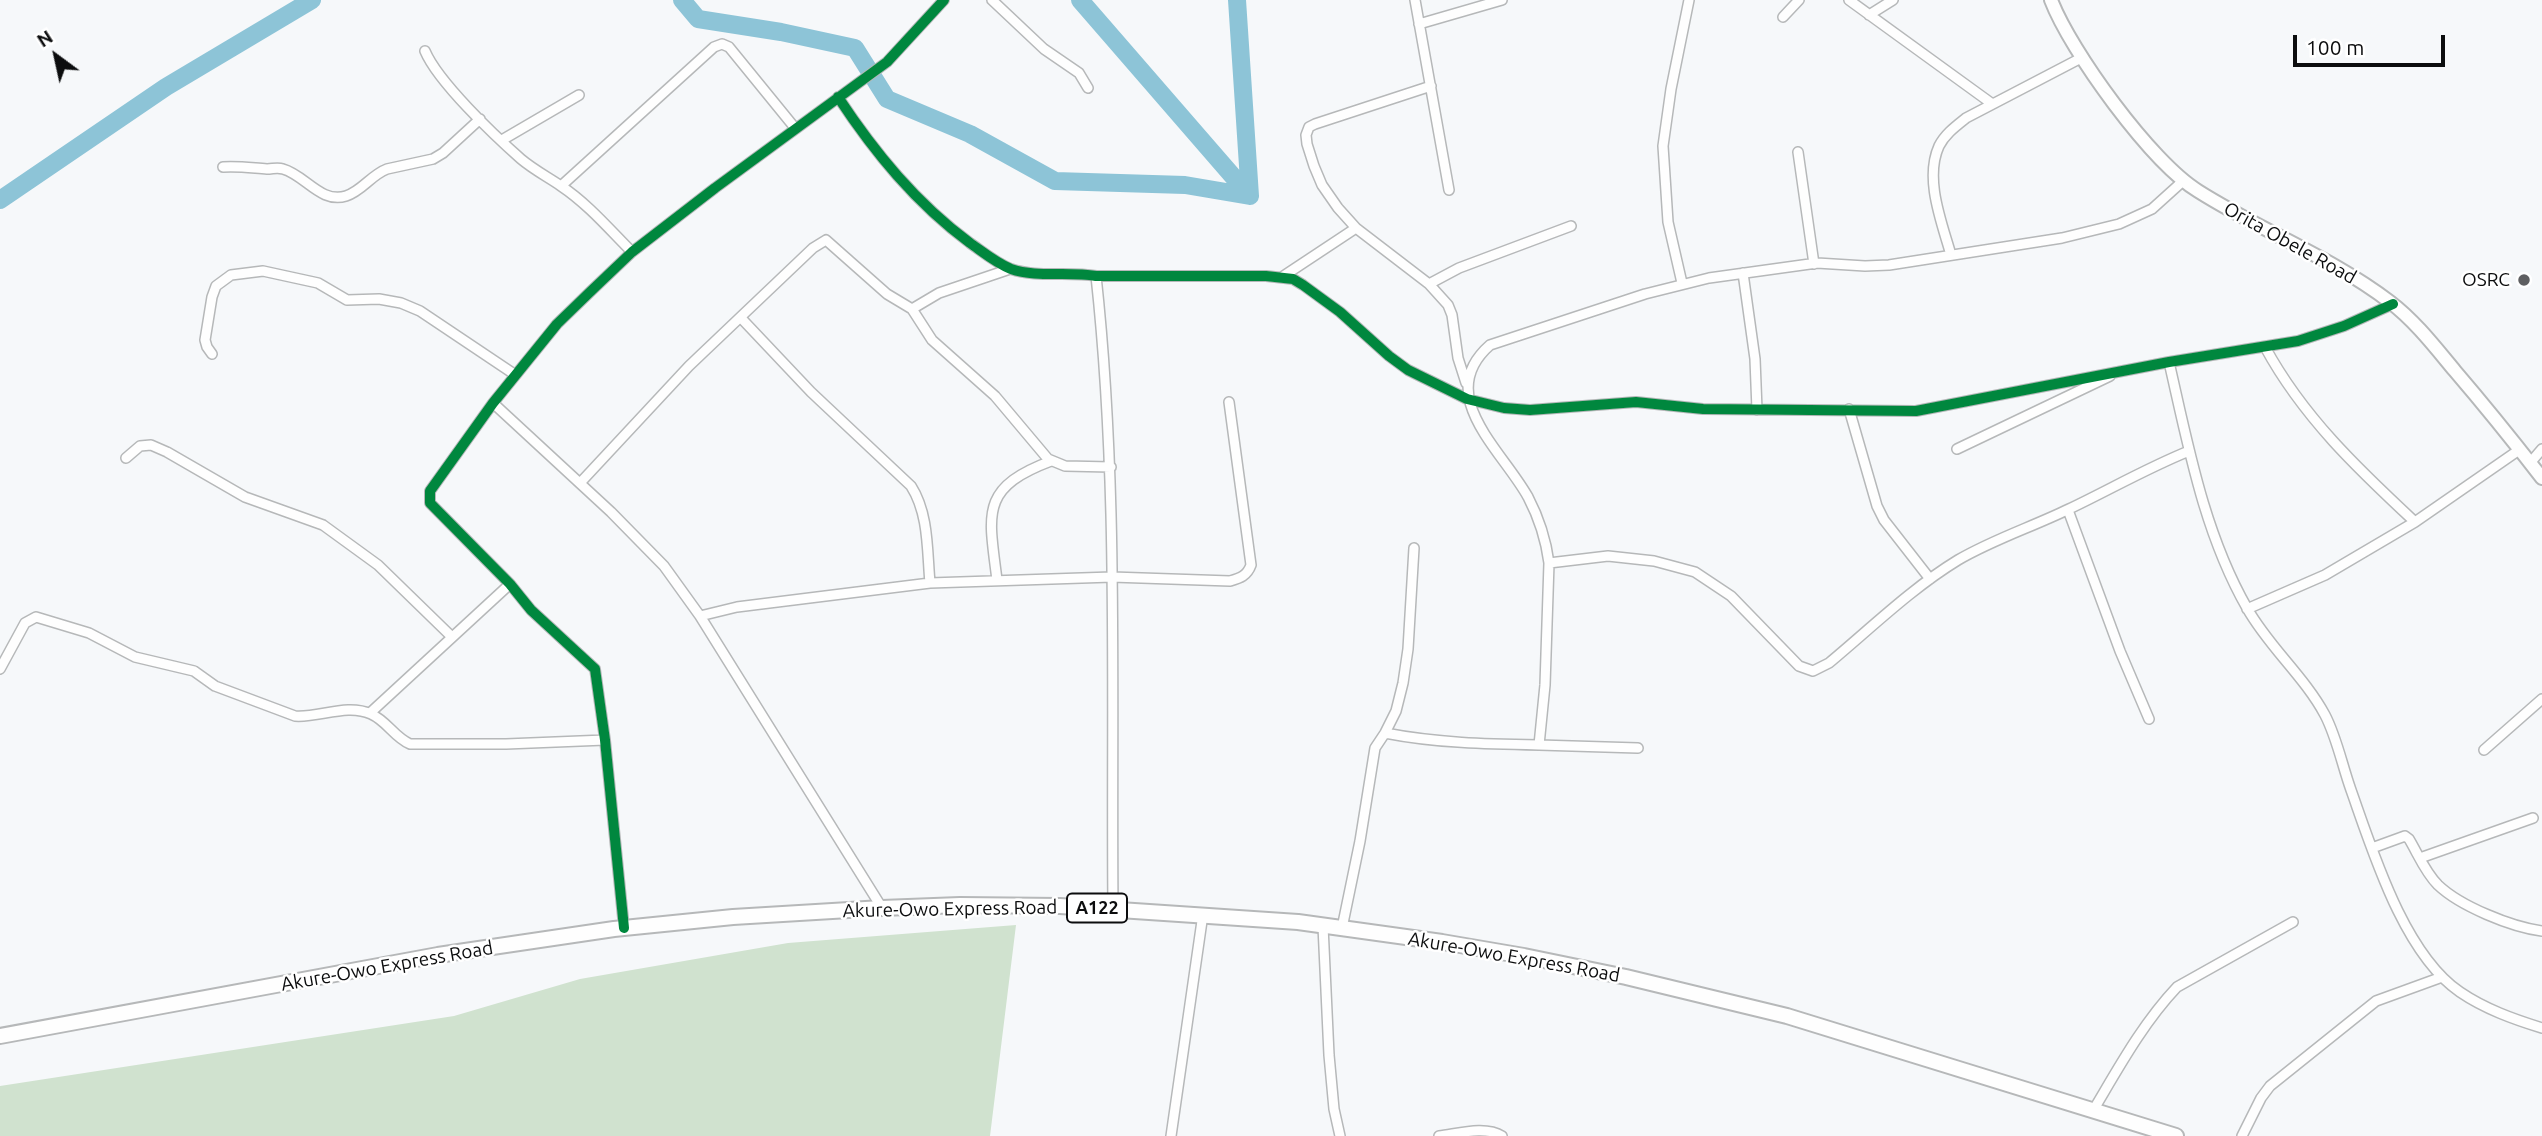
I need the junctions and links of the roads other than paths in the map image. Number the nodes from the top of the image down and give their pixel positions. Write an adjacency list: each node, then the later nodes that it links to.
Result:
1 (944, 0): 18 (street)
2 (992, 0): 16 (street)
3 (1415, 0): 12 (street)
4 (1502, 0): 12 (street)
5 (1689, 0): 37 (street)
6 (1799, 0): 11 (street)
7 (1849, 0): 10 (street)
8 (1893, 0): 10 (street)
9 (2051, 0): 14 (main road, Orita Obele Road)
10 (1869, 15): 19 (street)
11 (1783, 17)
12 (1419, 24): 15 (street)
13 (425, 51): 20 (street)
14 (2083, 57): 19 (street); 25 (main road, Orita Obele Road)
15 (1432, 86): 27 (street); 29 (street)
16 (1088, 88)
17 (579, 95): 22 (street)
18 (838, 97): 21 (street); 33 (street)
19 (1991, 103): 31 (street)
20 (480, 119): 22 (street); 24 (street)
21 (795, 128): 26 (street); 30 (street)
22 (502, 140): 26 (street)
23 (1798, 152): 32 (street)
24 (223, 167)
25 (2183, 181): 31 (street); 39 (main road, Orita Obele Road)
26 (561, 186): 30 (street)
27 (1449, 190)
28 (1571, 226): 38 (street)
29 (1356, 229): 36 (street); 38 (street)
30 (632, 252): 46 (street)
31 (1951, 255): 32 (street)
32 (1814, 264): 34 (street)
33 (1010, 268): 35 (street); 40 (street)
34 (1743, 274): 37 (street); 52 (street)
35 (1096, 276): 36 (street); 60 (street)
36 (1282, 277): 48 (street)
37 (1682, 283): 47 (street)
38 (1429, 284): 47 (street)
39 (2393, 304): 42 (street); 55 (main road, Orita Obele Road)
40 (912, 309): 41 (street); 58 (street)
41 (741, 318): 62 (street); 70 (street)
42 (2265, 347): 44 (street); 64 (street)
43 (212, 354): 46 (street)
44 (2169, 362): 45 (street); 56 (street)
45 (2119, 371): 51 (street); 53 (street)
46 (514, 374): 50 (street)
47 (1467, 387): 48 (street)
48 (1467, 399): 52 (street); 66 (street)
49 (1229, 402): 67 (street)
50 (493, 403): 62 (street); 71 (street)
51 (1849, 409): 52 (street); 68 (street)
52 (1757, 410)
53 (1957, 449)
54 (2542, 449): 59 (street)
55 (2519, 450): 59 (main road, Orita Obele Road); 64 (street)
56 (2189, 451): 63 (street); 72 (street)
57 (126, 458): 74 (street)
58 (1051, 461): 60 (street); 69 (street)
59 (2530, 463): 61 (main road, Orita Obele Road)
60 (1111, 467): 67 (street)
61 (2542, 478)
62 (580, 483): 73 (street)
63 (2068, 509): 68 (street); 78 (street)
64 (2415, 522): 72 (street)
65 (1414, 548): 79 (street)
66 (1549, 563): 68 (street); 81 (street)
67 (1112, 577): 69 (street); 88 (street)
68 (1930, 579)
69 (998, 580): 70 (street)
70 (930, 583): 73 (street)
71 (510, 584): 74 (street); 80 (street)
72 (2247, 609): 85 (street)
73 (700, 616): 87 (street)
74 (452, 637): 77 (street)
75 (0, 669): 77 (street)
76 (2542, 699): 83 (street)
77 (370, 713): 80 (street)
78 (2149, 719)
79 (1385, 733): 81 (street); 93 (street)
80 (605, 740): 92 (street)
81 (1539, 745): 82 (street)
82 (1638, 748)
83 (2484, 750)
84 (2533, 818): 86 (street)
85 (2372, 848): 86 (street); 95 (street)
86 (2420, 858): 94 (street)
87 (882, 908): 88 (highway, Akure-Owo Express Road / A122); 92 (highway, Akure-Owo Express Road / A122)
88 (1113, 909): 89 (highway, Akure-Owo Express Road / A122)
89 (1203, 914): 91 (highway, Akure-Owo Express Road / A122); 99 (street)
90 (2293, 922): 98 (street)
91 (1323, 926): 93 (highway, Akure-Owo Express Road / A122); 100 (street)
92 (624, 928): 97 (highway, Akure-Owo Express Road / A122)
93 (1342, 928): 98 (highway, Akure-Owo Express Road / A122)
94 (2542, 931)
95 (2442, 976): 96 (street); 104 (street)
96 (2542, 1028)
97 (0, 1036)
98 (2094, 1109): 103 (highway, Akure-Owo Express Road / A122)
99 (1171, 1136)
100 (1340, 1136)
101 (1439, 1136): 102 (street)
102 (1502, 1136)
103 (2176, 1136)
104 (2242, 1136)

